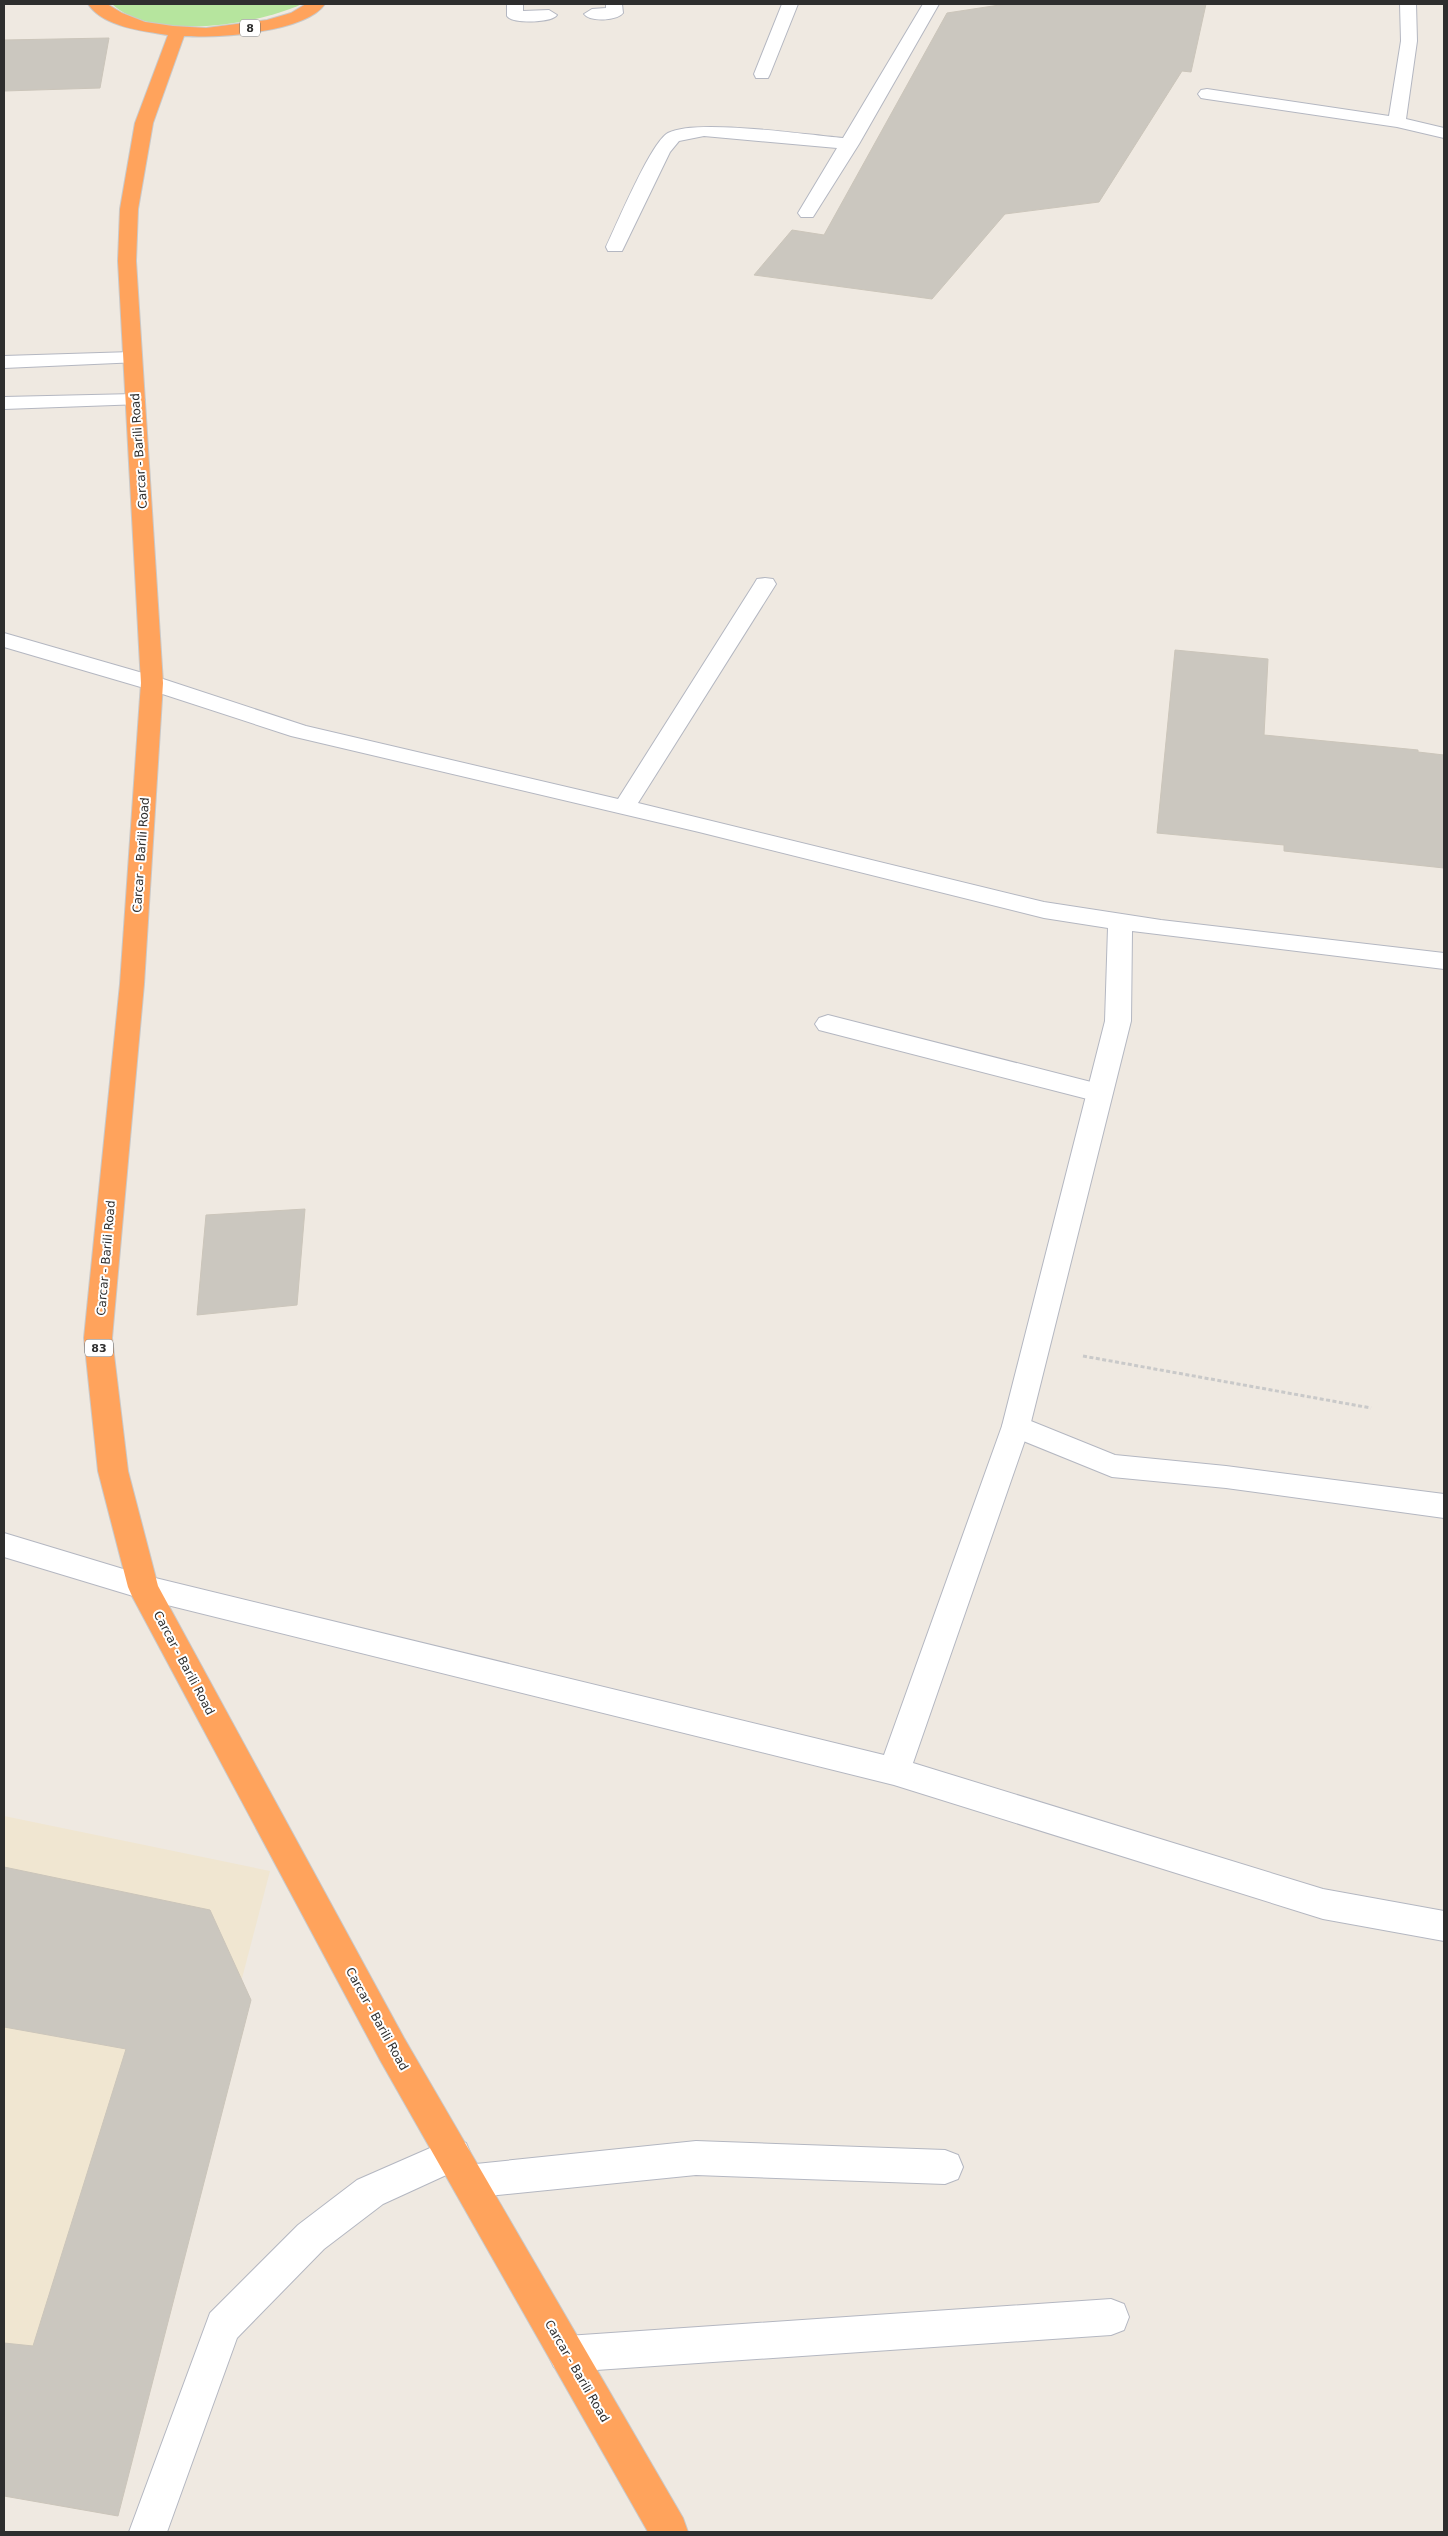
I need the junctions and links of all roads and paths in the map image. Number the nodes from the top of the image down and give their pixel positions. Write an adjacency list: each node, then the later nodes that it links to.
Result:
1 (96, 4): 10 (highway, 8)
2 (317, 4): 10 (highway, 8)
3 (515, 4): 9 (street)
4 (614, 4): 8 (street)
5 (790, 4): 11 (street)
6 (931, 4): 15 (street)
7 (1408, 4): 13 (street)
8 (592, 14)
9 (549, 15)
10 (177, 32): 18 (highway, Carcar - Barili Road / 83)
11 (762, 74)
12 (1207, 94): 13 (street)
13 (1396, 122): 14 (street)
14 (1444, 133)
15 (850, 144): 16 (street); 17 (street)
16 (807, 213)
17 (615, 247)
18 (132, 358): 19 (street); 20 (highway, Carcar - Barili Road / 83)
19 (4, 362)
20 (135, 400): 21 (street); 24 (highway, Carcar - Barili Road / 83)
21 (4, 403)
22 (765, 584): 25 (street)
23 (4, 640): 24 (street)
24 (152, 683): 25 (street); 35 (highway, Carcar - Barili Road / 83)
25 (624, 807): 26 (street)
26 (1120, 922): 27 (street); 29 (street)
27 (1444, 961)
28 (828, 1024): 29 (street)
29 (1099, 1093): 30 (street)
30 (1036, 1347): 31 (path); 32 (street)
31 (1371, 1408)
32 (1016, 1426): 33 (street); 36 (street)
33 (1444, 1506)
34 (4, 1545): 35 (street)
35 (143, 1587): 36 (street); 39 (highway, Carcar - Barili Road / 83)
36 (894, 1771): 37 (street)
37 (1444, 1926)
38 (945, 2167): 39 (street)
39 (461, 2168): 41 (highway, Carcar - Barili Road / 83); 42 (street)
40 (1111, 2318): 41 (street)
41 (567, 2354): 43 (highway, Carcar - Barili Road / 83)
42 (148, 2532)
43 (670, 2532)

